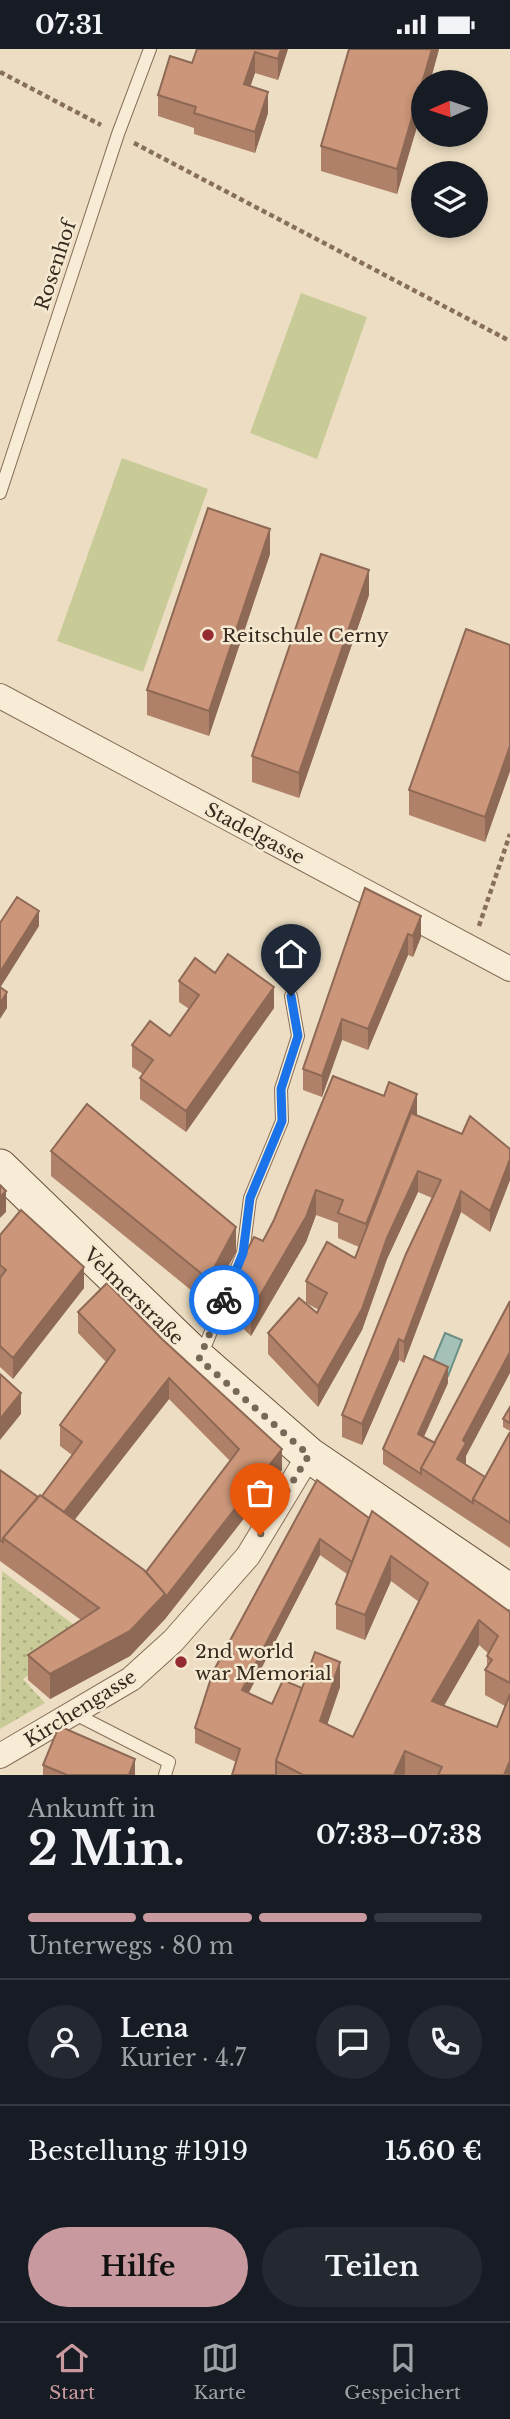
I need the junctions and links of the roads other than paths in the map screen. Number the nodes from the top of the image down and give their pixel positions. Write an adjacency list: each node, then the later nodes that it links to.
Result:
1 (150, 49): 2 (lane, Rosenhof)
2 (0, 493)
3 (0, 696): 4 (street, Stadelgasse)
4 (510, 969)
5 (291, 996): 7 (lane)
6 (0, 1167): 7 (street, Velmerstraße)
7 (199, 1359): 8 (street, Velmerstraße)
8 (309, 1455): 9 (street, Velmerstraße); 10 (street, Kirchengasse)
9 (510, 1591)
10 (75, 1714): 11 (street, Kirchengasse); 12 (lane)
11 (0, 1756)
12 (165, 1775)

